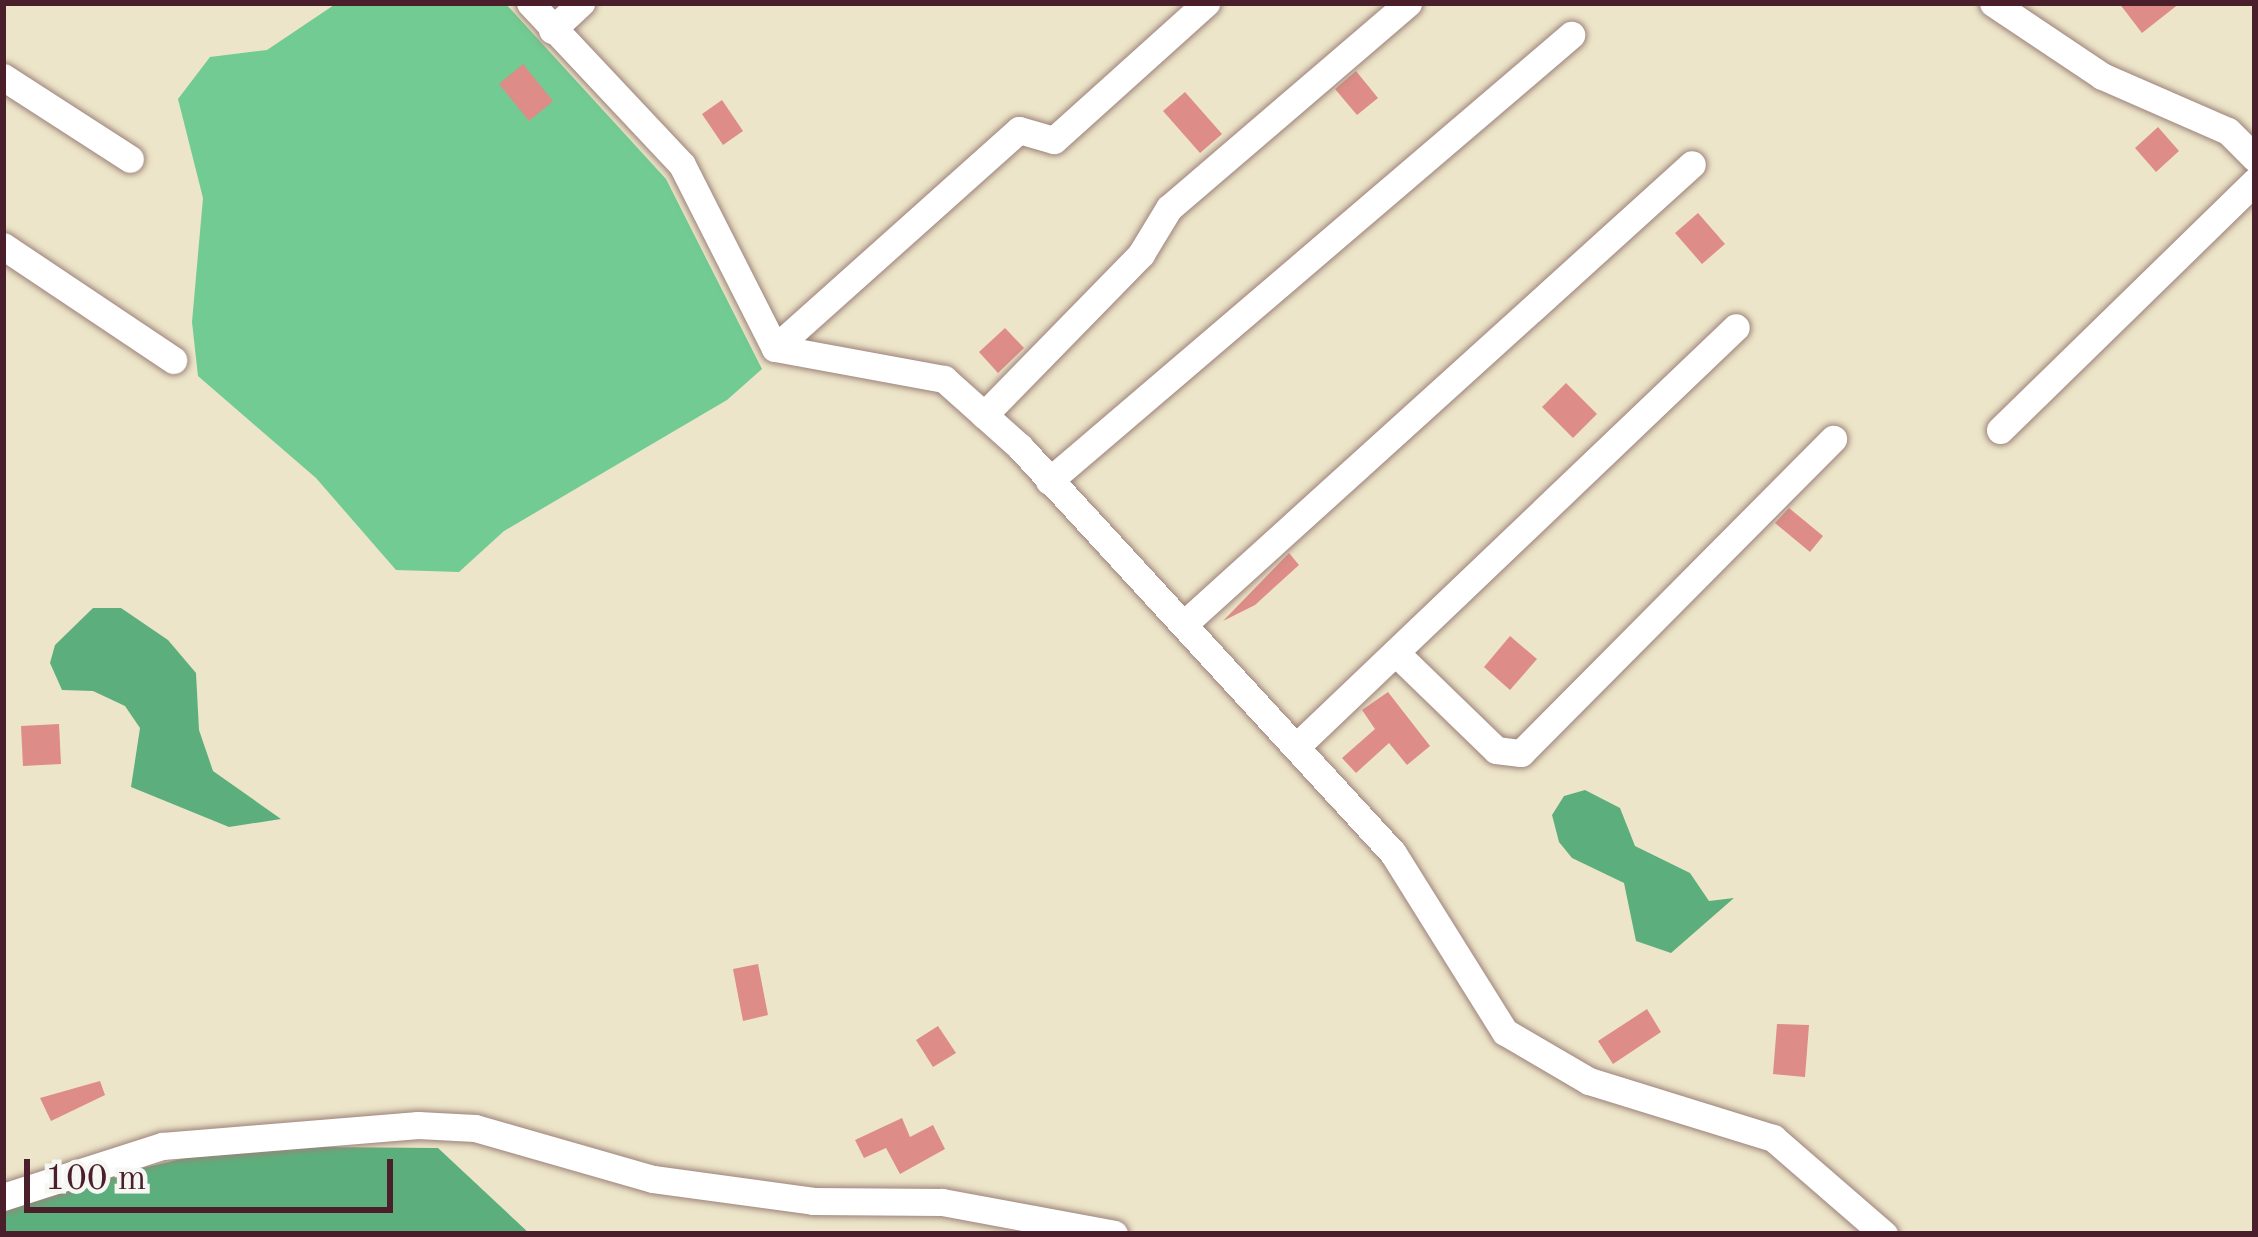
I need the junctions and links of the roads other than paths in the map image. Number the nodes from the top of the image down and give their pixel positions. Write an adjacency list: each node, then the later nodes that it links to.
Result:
1 (530, 3): 6 (street)
2 (580, 3): 6 (street)
3 (1206, 3): 15 (street)
4 (1408, 3): 17 (street)
5 (1993, 3): 9 (street)
6 (551, 29): 15 (street)
7 (1571, 35): 20 (street)
8 (3, 77): 10 (street)
9 (2255, 158)
10 (130, 159)
11 (1692, 164): 21 (street)
12 (2255, 181): 18 (street)
13 (3, 246): 16 (street)
14 (1736, 327): 22 (street)
15 (775, 348): 17 (street)
16 (173, 360)
17 (985, 415): 20 (street)
18 (2000, 430)
19 (1833, 439): 22 (street)
20 (1049, 481): 21 (street)
21 (1184, 624): 23 (street)
22 (1397, 654): 23 (street)
23 (1298, 745): 26 (street)
24 (3, 1197): 25 (street)
25 (1114, 1234)
26 (1884, 1234)

